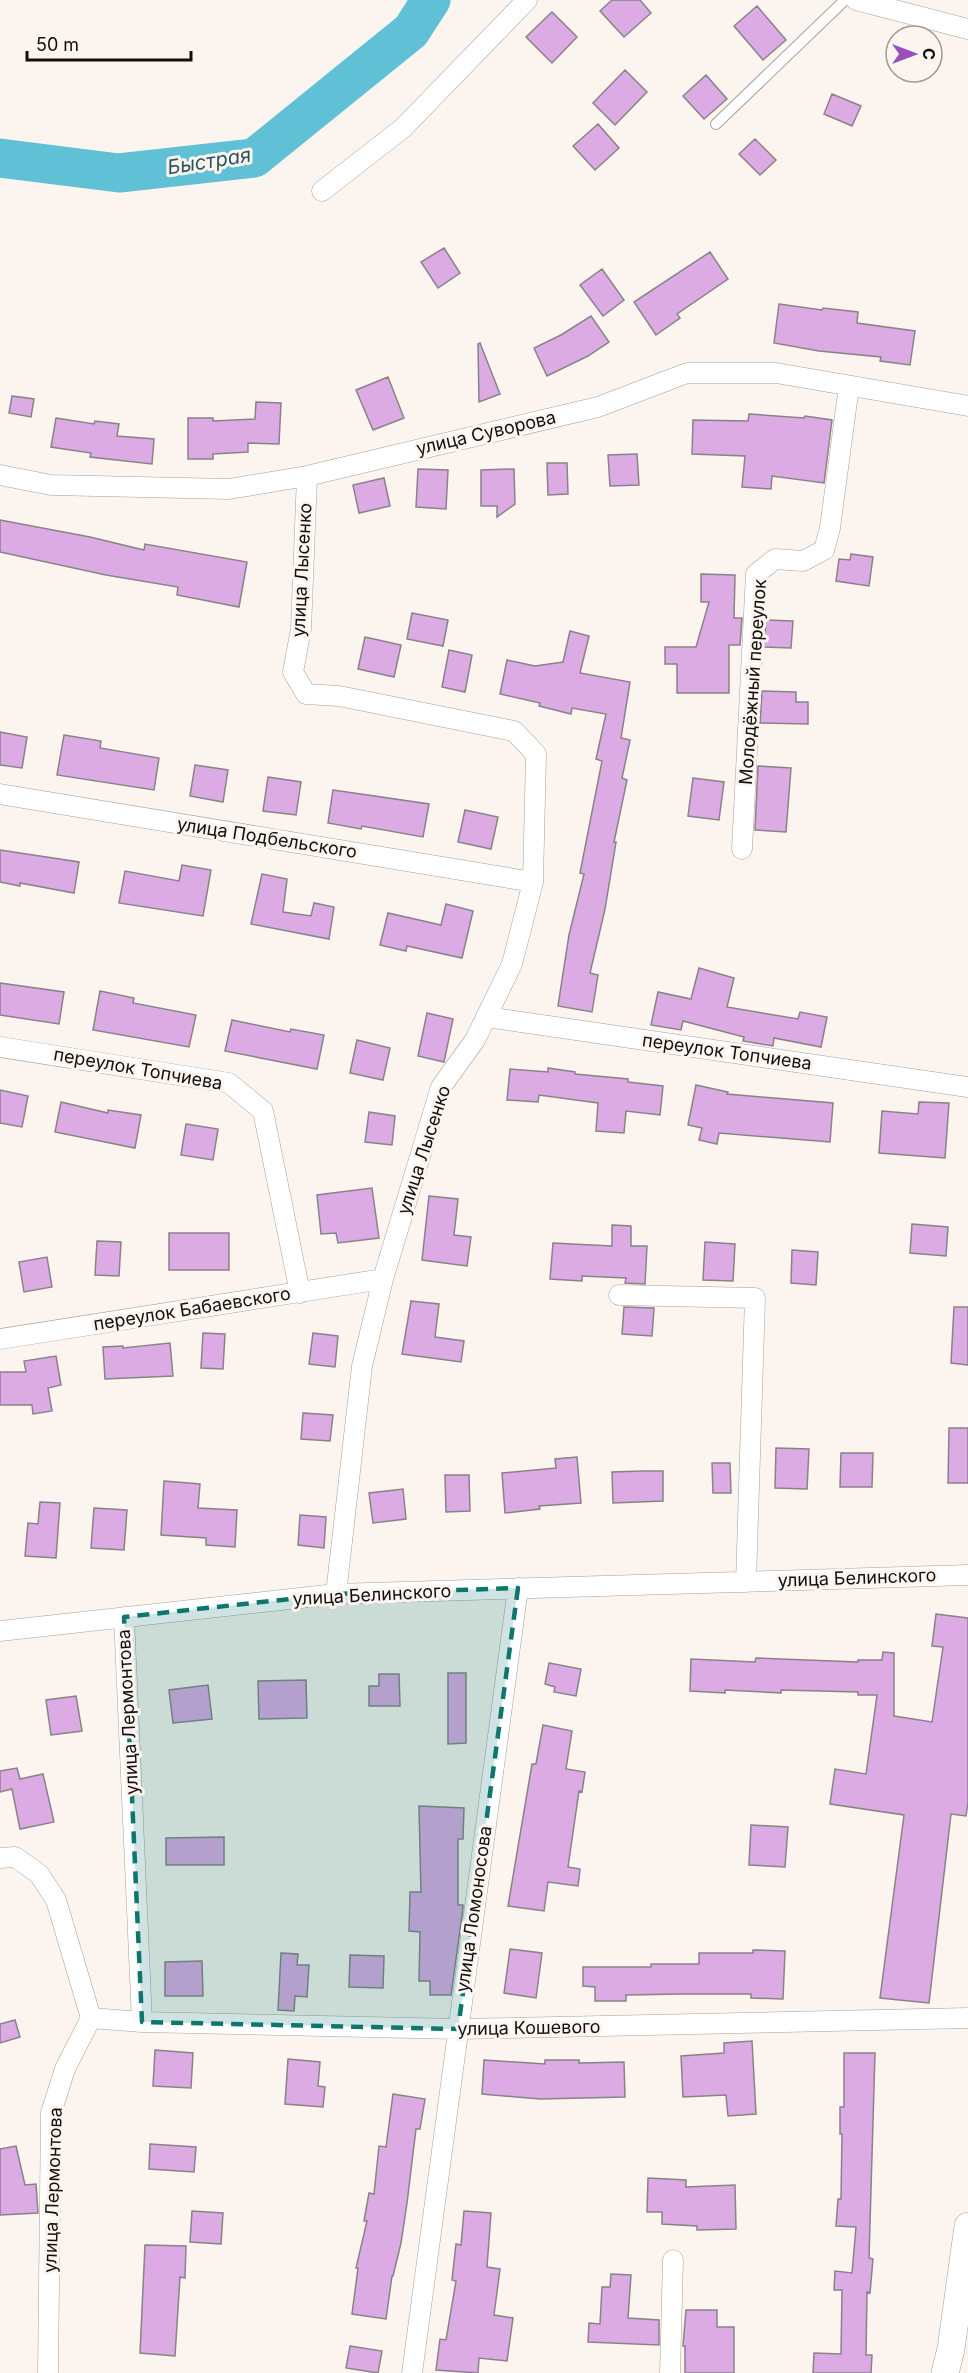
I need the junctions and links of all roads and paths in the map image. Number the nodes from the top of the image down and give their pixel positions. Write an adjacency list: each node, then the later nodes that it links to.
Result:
1 (528, 0): 6 (street)
2 (845, 0): 5 (lane)
3 (856, 0): 4 (street)
4 (968, 29)
5 (716, 124)
6 (322, 191)
7 (849, 386): 8 (street, улица Суворова); 10 (street, улица Суворова); 12 (street, Молодёжный переулок)
8 (968, 406)
9 (0, 475): 10 (street, улица Суворова)
10 (307, 476): 13 (street, улица Лысенко)
11 (0, 794): 13 (street, улица Подбельского)
12 (742, 849)
13 (533, 882): 14 (street, улица Лысенко)
14 (487, 1017): 16 (street, переулок Топчиева); 17 (street, улица Лысенко)
15 (0, 1047): 18 (street, переулок Топчиева)
16 (968, 1087)
17 (383, 1280): 18 (street, переулок Бабаевского); 24 (street, улица Лысенко)
18 (300, 1293): 20 (street, переулок Бабаевского)
19 (619, 1295): 22 (street)
20 (0, 1339)
21 (968, 1575): 22 (street, улица Белинского)
22 (746, 1581): 23 (street, улица Белинского)
23 (518, 1588): 24 (street, улица Белинского); 31 (street, улица Ломоносова)
24 (336, 1594): 25 (street, улица Белинского)
25 (124, 1617): 26 (street, улица Белинского); 30 (street, улица Лермонтова)
26 (0, 1631)
27 (7, 1858): 28 (street)
28 (91, 2018): 30 (street, улица Кошевого); 35 (street, улица Лермонтова)
29 (968, 2018): 31 (street, улица Кошевого)
30 (142, 2022): 31 (street, улица Кошевого)
31 (458, 2030): 36 (street, улица Ломоносова)
32 (968, 2226): 34 (street)
33 (673, 2260): 37 (street)
34 (955, 2358)
35 (48, 2373)
36 (411, 2373)
37 (670, 2373)

